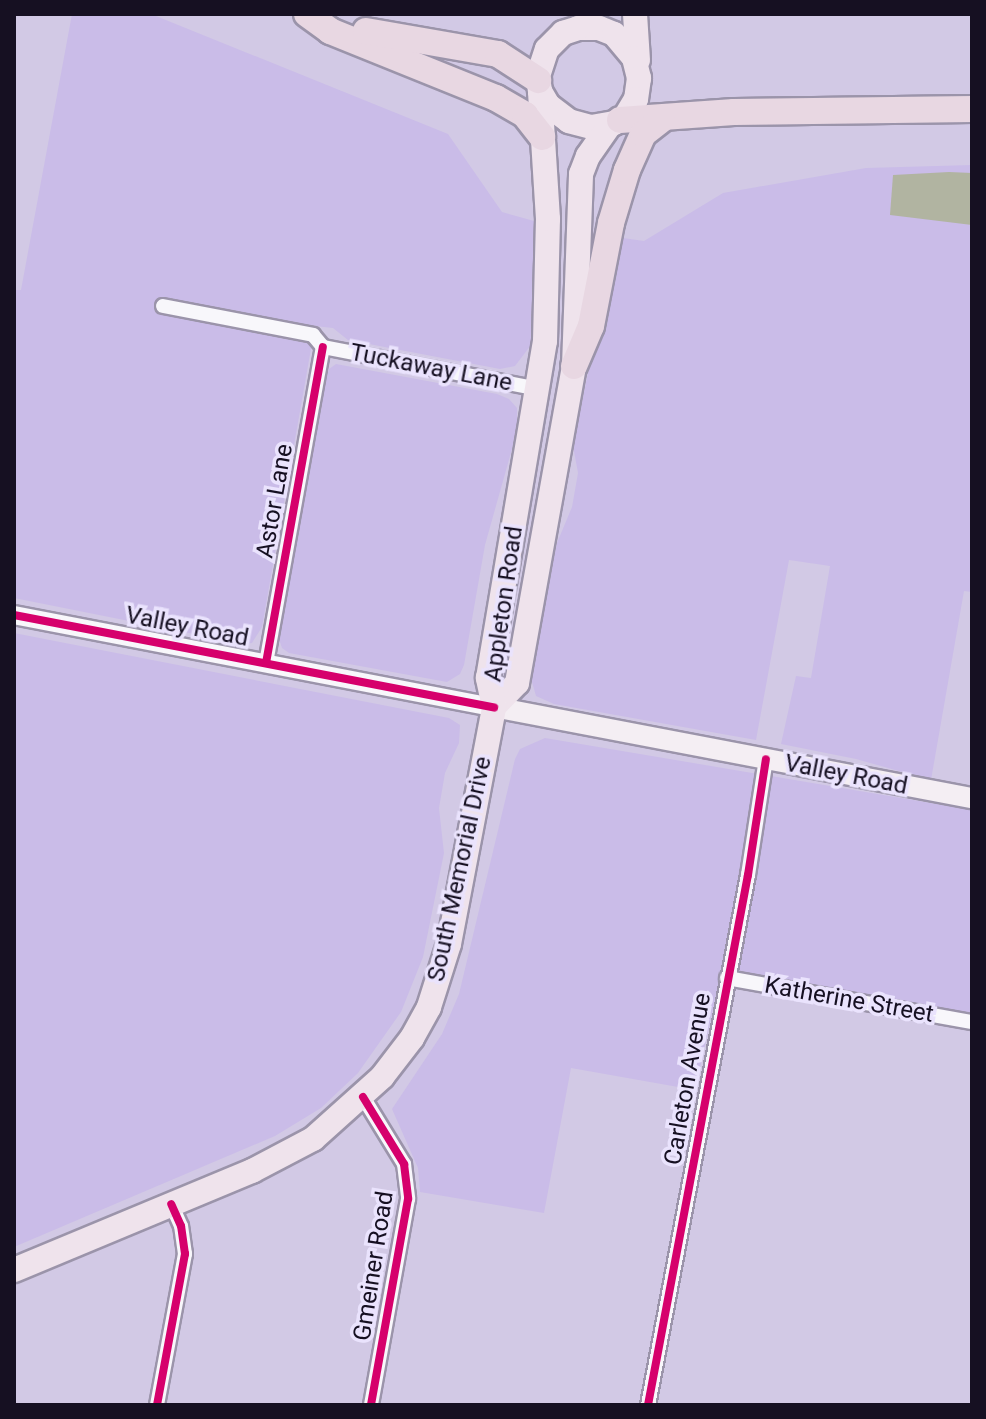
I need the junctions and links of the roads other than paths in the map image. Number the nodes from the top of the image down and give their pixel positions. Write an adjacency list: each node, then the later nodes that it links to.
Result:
1 (307, 14): 10 (highway)
2 (317, 14): 6 (highway)
3 (635, 14): 5 (main road)
4 (583, 21): 5 (main road); 6 (main road)
5 (639, 74): 9 (main road)
6 (539, 85): 9 (main road); 10 (main road, Appleton Road)
7 (972, 109): 8 (highway)
8 (662, 119): 9 (highway); 13 (highway)
9 (615, 123): 13 (main road, Appleton Road)
10 (542, 137): 14 (main road, Appleton Road)
11 (163, 306): 12 (street, Tuckaway Lane)
12 (323, 347): 14 (street, Tuckaway Lane); 16 (street, Astor Lane)
13 (574, 366): 17 (main road, Appleton Road)
14 (539, 389): 17 (main road, Appleton Road)
15 (14, 615): 16 (street, Valley Road)
16 (266, 663): 17 (street, Valley Road)
17 (494, 707): 18 (main road, Valley Road); 22 (main road, South Memorial Drive)
18 (766, 759): 19 (main road, Valley Road); 20 (street, Carleton Avenue)
19 (972, 798)
20 (727, 978): 21 (street, Katherine Street); 27 (street, Carleton Avenue)
21 (972, 1022)
22 (363, 1097): 23 (main road, South Memorial Drive); 26 (street, Gmeiner Road)
23 (171, 1204): 24 (main road, South Memorial Drive); 25 (street)
24 (14, 1270)
25 (157, 1405)
26 (371, 1405)
27 (648, 1405)

